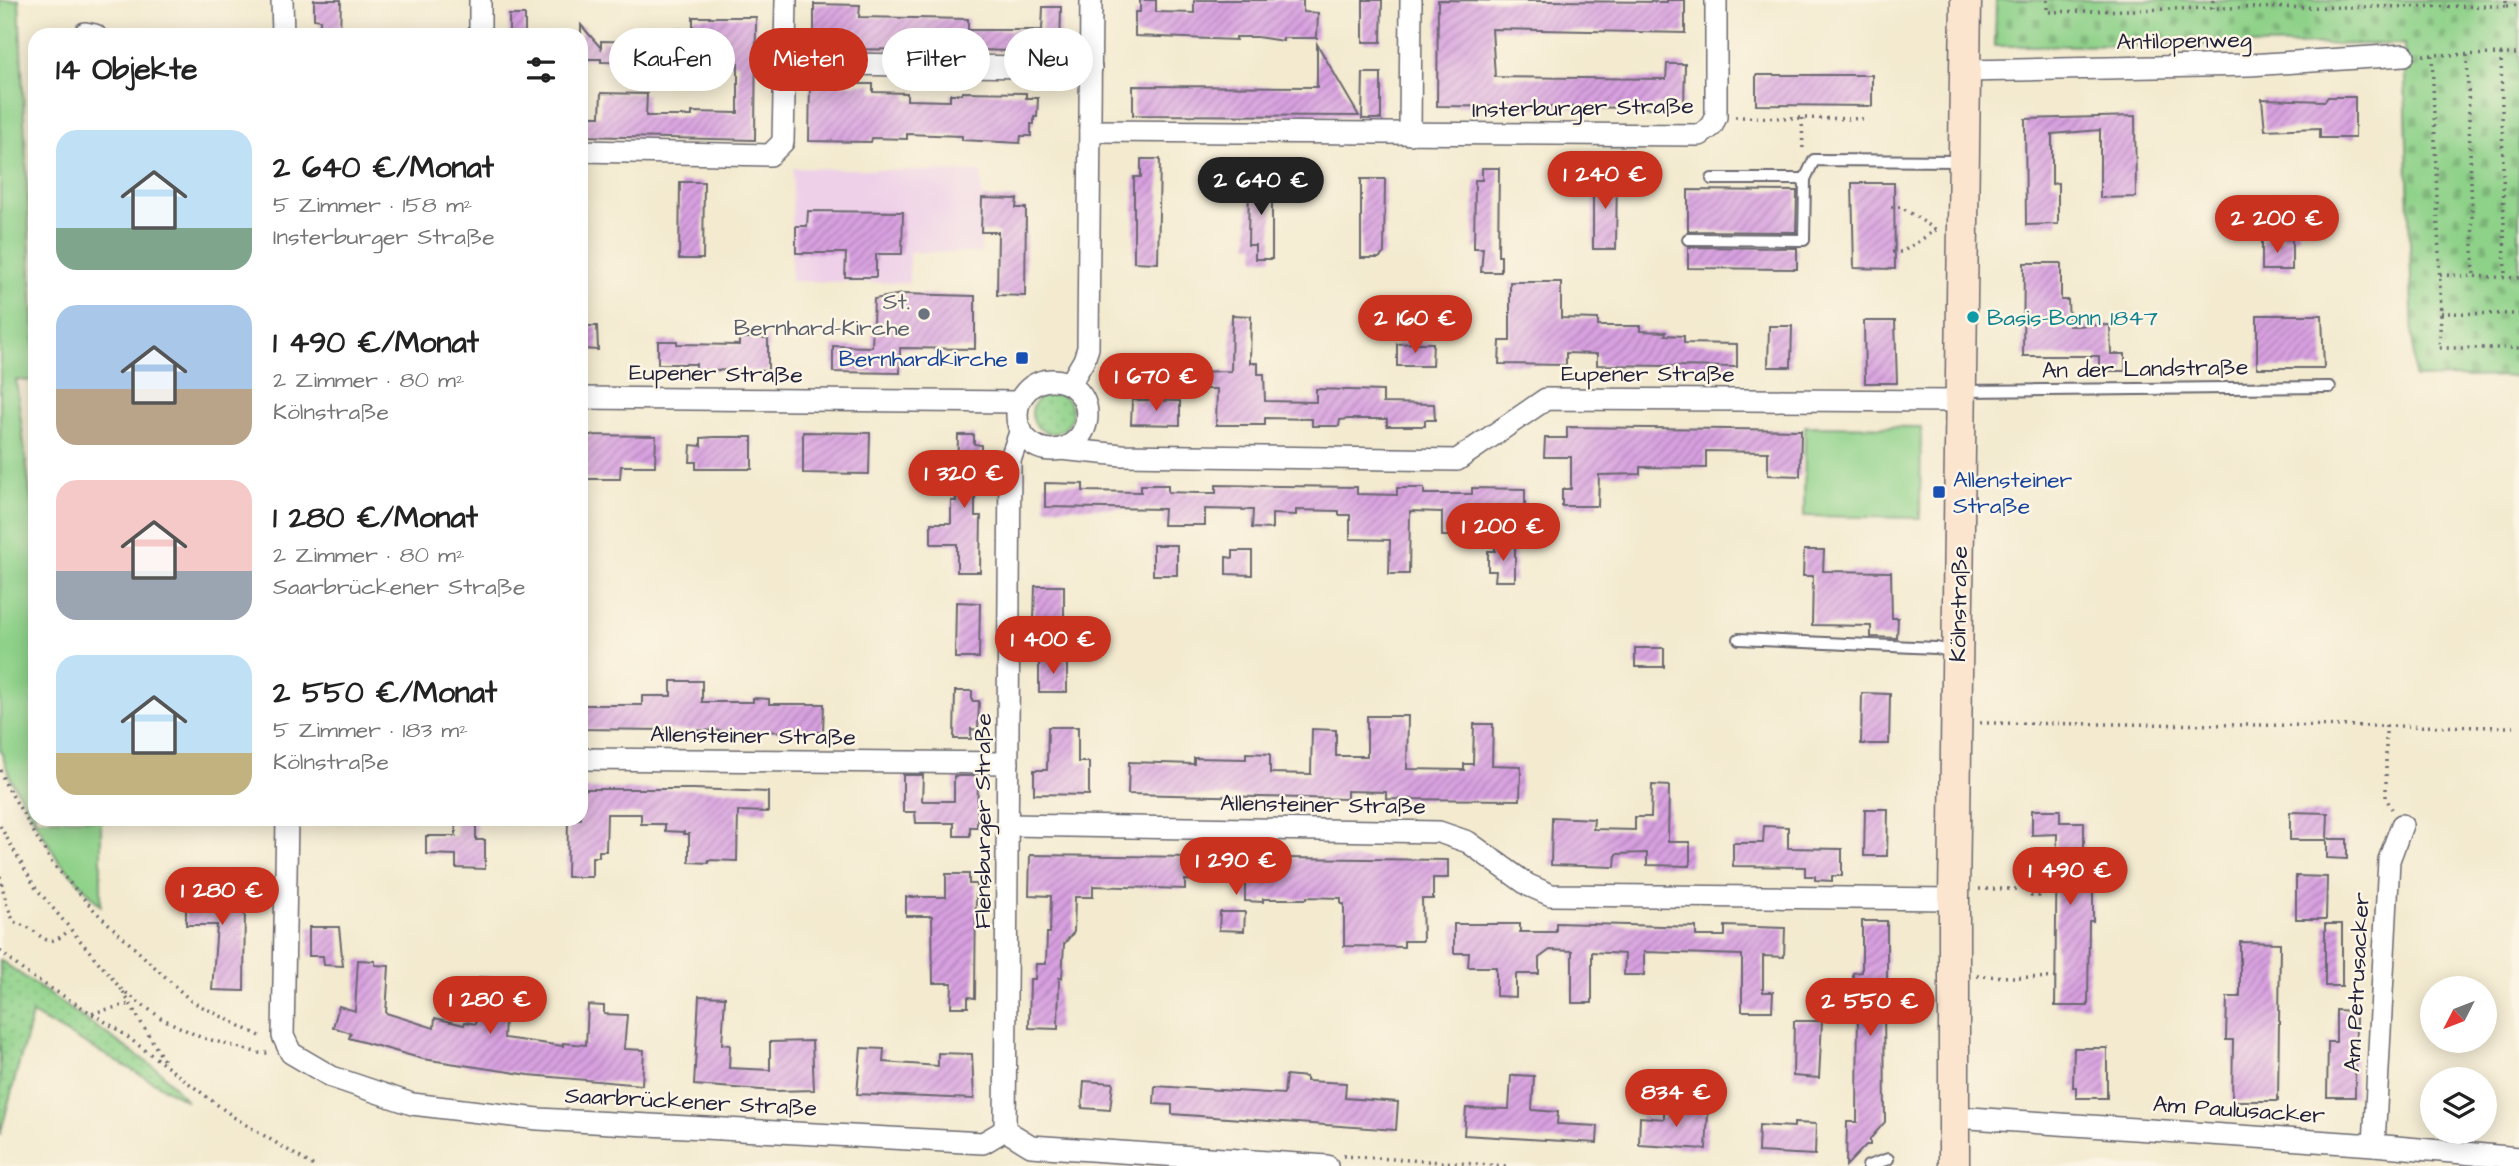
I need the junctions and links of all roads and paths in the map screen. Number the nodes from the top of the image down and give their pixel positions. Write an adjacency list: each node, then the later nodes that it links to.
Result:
1 (282, 0): 13 (street)
2 (480, 0): 14 (street)
3 (786, 0): 15 (street)
4 (1091, 0): 16 (street)
5 (1411, 0): 31 (street)
6 (1716, 0): 27 (street, Insterburger Straße)
7 (1966, 0): 24 (main road, Kölnstraße)
8 (2047, 0): 12 (path)
9 (2213, 0): 12 (path)
10 (2506, 3): 11 (path); 12 (path)
11 (2519, 5)
12 (2213, 8)
13 (283, 28)
14 (480, 28)
15 (785, 28)
16 (1091, 28)
17 (2501, 54): 18 (path); 21 (path); 42 (path)
18 (2519, 54)
19 (2404, 55): 20 (path); 24 (street, Antilopenweg)
20 (2432, 55): 21 (path); 40 (path)
21 (2467, 55): 41 (path)
22 (868, 64): 23 (street)
23 (1004, 67)
24 (1966, 71): 34 (main road, Kölnstraße)
25 (784, 91): 32 (street)
26 (1091, 91): 30 (street)
27 (1716, 117): 28 (path); 31 (street, Insterburger Straße)
28 (1801, 118): 29 (path); 33 (path)
29 (1866, 119)
30 (1090, 131): 31 (street, Insterburger Straße); 47 (street)
31 (1410, 134)
32 (588, 151)
33 (1814, 160): 34 (lane); 36 (lane)
34 (1965, 161): 49 (main road, Kölnstraße)
35 (1712, 178): 36 (lane)
36 (1805, 179): 38 (lane)
37 (1891, 207): 39 (path)
38 (1688, 239)
39 (1892, 252)
40 (2440, 275): 41 (path); 44 (path)
41 (2474, 276): 42 (path)
42 (2505, 277): 43 (path)
43 (2519, 278)
44 (2441, 313): 45 (path); 46 (path)
45 (2519, 314)
46 (2519, 348)
47 (1070, 384): 51 (street); 53 (street)
48 (2330, 387): 49 (lane, An der Landstraße)
49 (1961, 396): 53 (street, Eupener Straße); 55 (main road, Kölnstraße)
50 (588, 398): 51 (street, Eupener Straße)
51 (1019, 402): 52 (street)
52 (1021, 430): 53 (street); 60 (street, Flensburger Straße)
53 (1059, 449)
54 (1739, 639): 55 (lane)
55 (1958, 653): 56 (main road, Kölnstraße)
56 (1956, 724): 57 (path); 72 (main road, Kölnstraße)
57 (2386, 725): 58 (path); 64 (path)
58 (2519, 727)
59 (588, 759): 60 (street, Allensteiner Straße)
60 (1008, 764): 63 (street, Flensburger Straße)
61 (0, 770): 62 (path)
62 (28, 820)
63 (1009, 825): 72 (street, Allensteiner Straße); 83 (street, Flensburger Straße)
64 (2402, 825): 84 (street, Am Petrusacker)
65 (31, 826): 80 (path)
66 (287, 826): 80 (street)
67 (1, 831): 73 (path)
68 (0, 876): 73 (path)
69 (2027, 889): 70 (path); 70 (path); 72 (path)
70 (2042, 890): 71 (path)
71 (2055, 890)
72 (1965, 894): 82 (main road, Kölnstraße)
73 (71, 930): 77 (path)
74 (0, 951): 79 (path)
75 (1975, 976): 76 (path)
76 (2055, 978)
77 (122, 990): 78 (path); 80 (path)
78 (130, 1004): 79 (path); 81 (path)
79 (92, 1013): 81 (path)
80 (291, 1053): 83 (street, Saarbrückener Straße)
81 (166, 1064): 87 (path)
82 (1955, 1117): 84 (street, Am Paulusacker); 90 (main road, Kölnstraße)
83 (1005, 1130): 88 (street)
84 (2374, 1145): 85 (street, Am Paulusacker)
85 (2519, 1158)
86 (1888, 1159): 89 (lane)
87 (314, 1166)
88 (1327, 1166)
89 (1868, 1166)
90 (1954, 1166)

